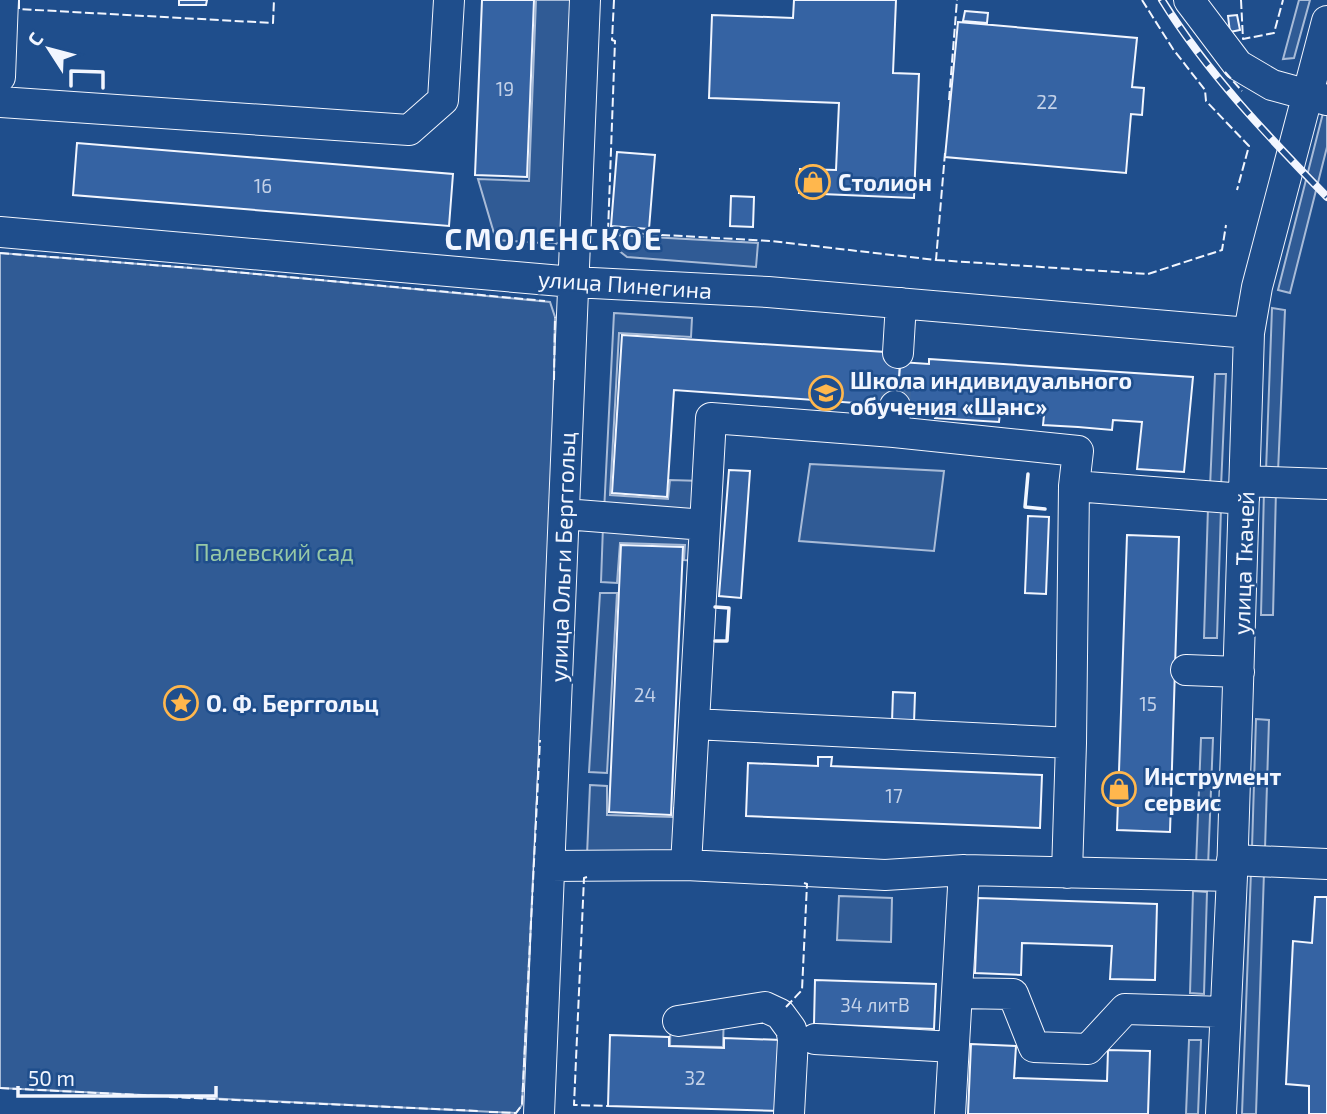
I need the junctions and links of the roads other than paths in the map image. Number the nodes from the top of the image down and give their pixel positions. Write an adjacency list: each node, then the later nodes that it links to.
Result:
1 (3, 0): 6 (street)
2 (449, 0): 8 (street)
3 (585, 0): 10 (street, улица Ольги Берггольц)
4 (1189, 0): 7 (street)
5 (1327, 20): 7 (street, улица Ткачей)
6 (0, 78)
7 (1317, 97): 12 (street, улица Ткачей)
8 (0, 103)
9 (0, 232): 10 (street, улица Пинегина)
10 (573, 282): 11 (street, улица Пинегина); 17 (street, улица Ольги Берггольц)
11 (901, 303): 12 (street, улица Пинегина); 13 (street)
12 (1250, 333): 16 (street, улица Ткачей)
13 (898, 353)
14 (1327, 484): 16 (street)
15 (1074, 486): 16 (street); 18 (street); 22 (street)
16 (1245, 490): 20 (street, улица Ткачей)
17 (564, 514): 18 (street); 25 (street, улица Ольги Берггольц)
18 (705, 525): 21 (street)
19 (1186, 670): 20 (street)
20 (1239, 672): 26 (street, улица Ткачей)
21 (694, 724): 22 (street); 24 (street)
22 (1071, 743): 28 (street)
23 (1327, 864): 26 (street)
24 (686, 865): 25 (street); 27 (street)
25 (550, 866): 34 (street, улица Ольги Берггольц)
26 (1232, 868): 28 (street); 30 (street, улица Ткачей)
27 (964, 870): 28 (street); 29 (street)
28 (1067, 873)
29 (958, 993): 30 (street); 33 (street)
30 (1225, 1012): 37 (street, улица Ткачей)
31 (678, 1021): 35 (street)
32 (815, 1039): 33 (street)
33 (953, 1047): 36 (street)
34 (539, 1114)
35 (789, 1114)
36 (950, 1114)
37 (1222, 1114)

